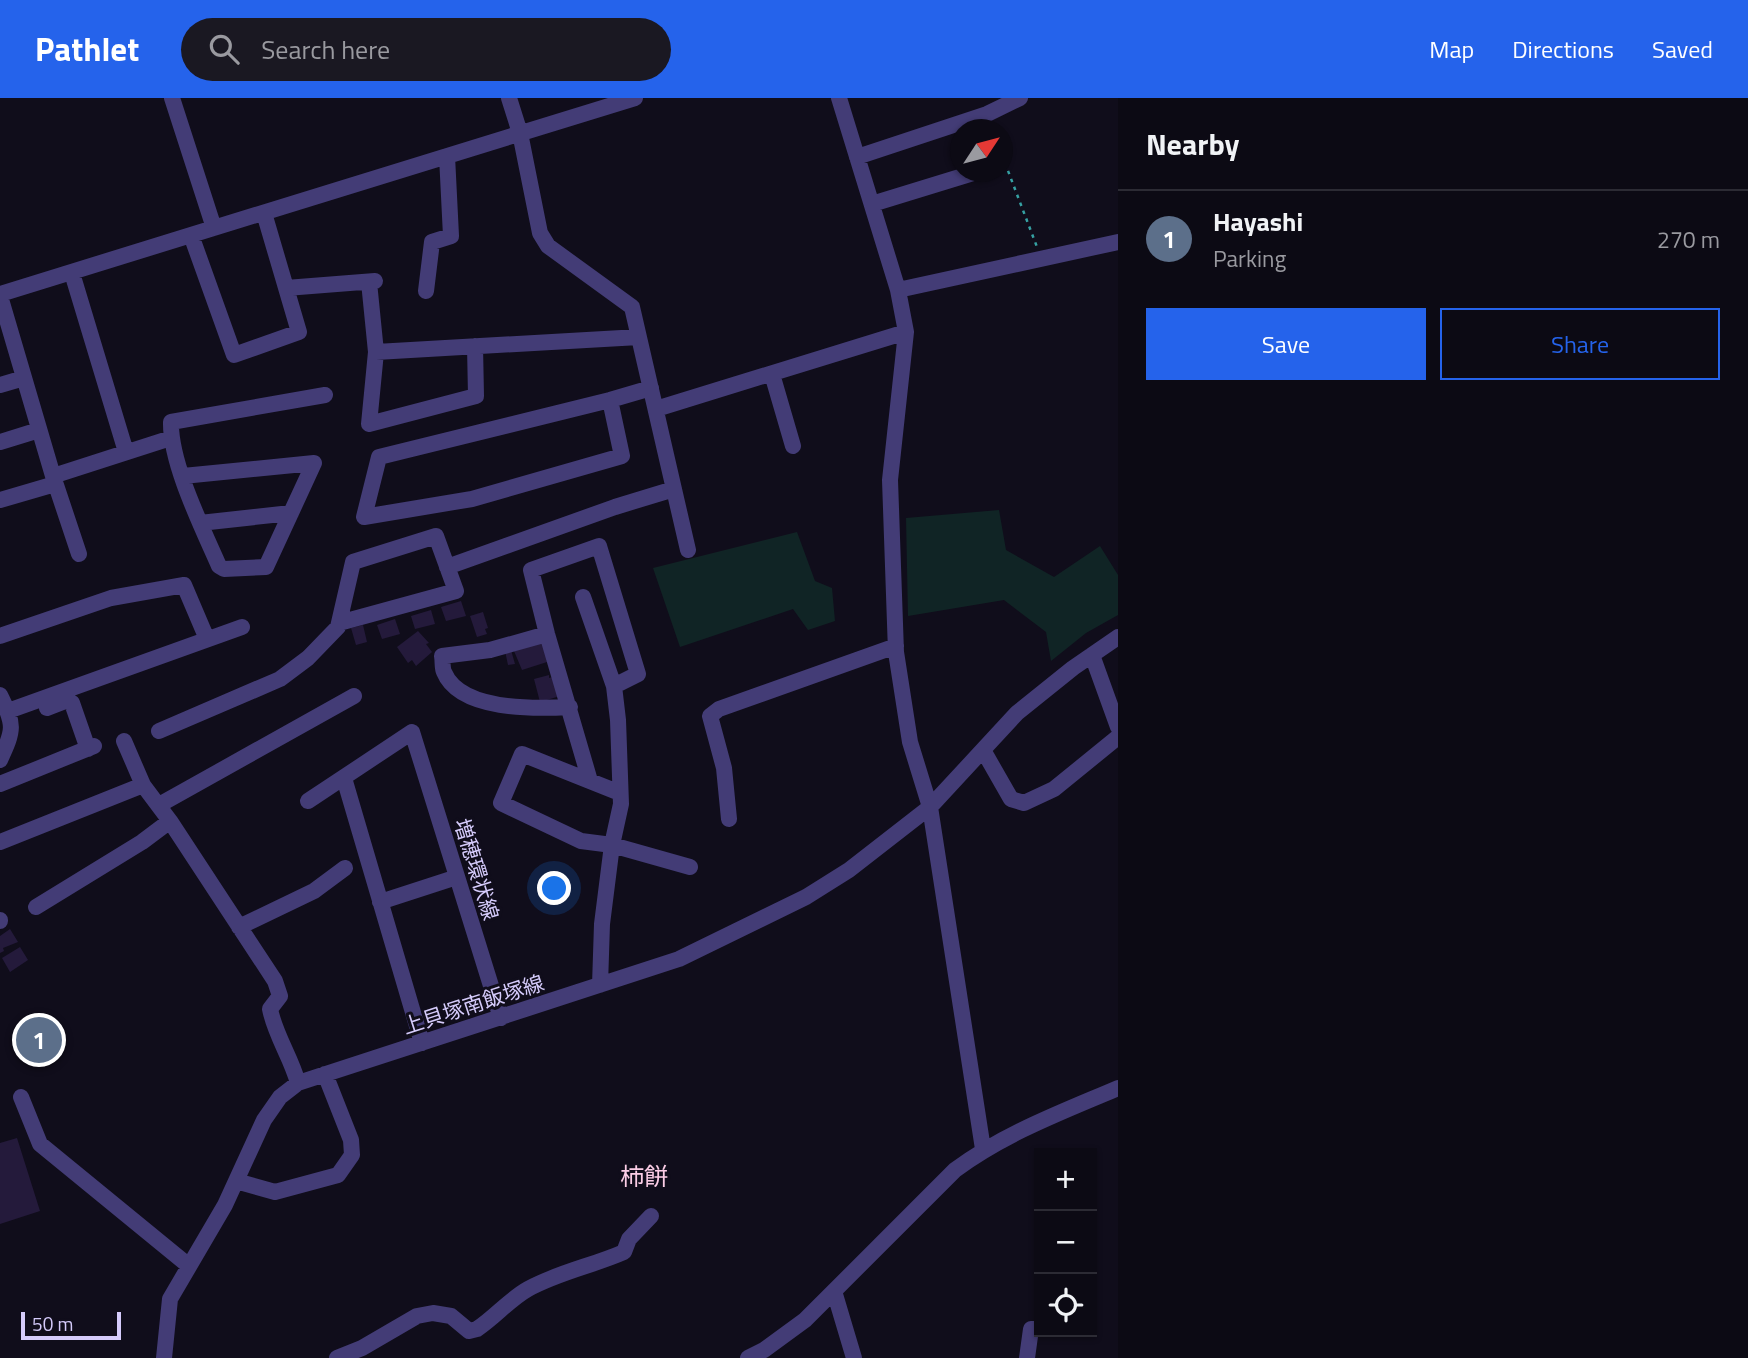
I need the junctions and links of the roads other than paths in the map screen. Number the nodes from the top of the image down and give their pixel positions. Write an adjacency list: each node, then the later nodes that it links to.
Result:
1 (172, 98): 12 (street)
2 (509, 98): 6 (street)
3 (635, 98): 6 (street)
4 (839, 98): 8 (street)
5 (1020, 98): 8 (street)
6 (520, 133): 7 (street); 21 (street)
7 (447, 156): 11 (street); 18 (street)
8 (857, 157): 10 (street)
9 (950, 180): 10 (street)
10 (872, 204): 17 (street)
11 (264, 213): 12 (street); 16 (street)
12 (214, 228): 13 (street)
13 (191, 235): 15 (street); 16 (street)
14 (1118, 242): 17 (street)
15 (72, 273): 19 (street); 35 (street)
16 (286, 288): 23 (street)
17 (898, 290): 20 (street)
18 (426, 291)
19 (0, 295): 25 (street)
20 (906, 332): 24 (street); 52 (street)
21 (639, 337): 22 (street); 27 (street)
22 (475, 346): 23 (street); 23 (street)
23 (376, 352)
24 (772, 374): 30 (street); 34 (street)
25 (24, 378): 26 (street); 31 (street)
26 (0, 385)
27 (651, 388): 29 (street); 30 (street)
28 (325, 395): 32 (street)
29 (610, 401): 29 (street)
30 (656, 409): 38 (street)
31 (39, 430): 33 (street); 37 (street)
32 (171, 438): 35 (street); 36 (street)
33 (0, 442)
34 (793, 446)
35 (126, 452): 37 (street)
36 (183, 476): 40 (street); 41 (street)
37 (54, 480): 39 (street); 43 (street)
38 (674, 489): 42 (street); 44 (street)
39 (0, 500)
40 (290, 513): 41 (street); 41 (street)
41 (200, 523)
42 (688, 550)
43 (79, 554)
44 (447, 567): 46 (street); 46 (street)
45 (583, 597): 54 (street)
46 (339, 623): 60 (street)
47 (242, 627): 51 (street)
48 (547, 634): 54 (street); 57 (street); 57 (street)
49 (0, 636): 51 (street)
50 (1118, 637): 53 (street, 上貝塚南飯塚線)
51 (207, 639): 58 (street)
52 (896, 646): 72 (street); 73 (street)
53 (1092, 655): 59 (street); 63 (street, 上貝塚南飯塚線)
54 (614, 686): 69 (street)
55 (0, 695): 58 (street)
56 (354, 695): 71 (street)
57 (570, 707): 66 (street)
58 (10, 716): 64 (street); 67 (street)
59 (1118, 727)
60 (159, 731)
61 (1118, 737): 63 (street)
62 (124, 741): 68 (street)
63 (983, 750): 72 (street, 上貝塚南飯塚線)
64 (0, 760)
65 (344, 778): 70 (street); 79 (street, 増穂環状線); 80 (street)
66 (590, 781): 69 (street); 76 (street)
67 (0, 784)
68 (143, 785): 71 (street); 75 (street)
69 (620, 793): 76 (street)
70 (308, 801)
71 (159, 805): 74 (street)
72 (930, 807): 83 (street, 上貝塚南飯塚線); 90 (street)
73 (729, 819)
74 (170, 821): 81 (street); 82 (street)
75 (0, 842)
76 (612, 845): 77 (street); 83 (street)
77 (690, 866)
78 (345, 868): 82 (street)
79 (457, 877): 80 (street); 84 (street, 増穂環状線)
80 (380, 902): 85 (street)
81 (36, 907)
82 (239, 926): 87 (street)
83 (600, 985): 84 (street, 上貝塚南飯塚線)
84 (501, 1018): 85 (street, 上貝塚南飯塚線)
85 (422, 1043): 86 (street, 上貝塚南飯塚線)
86 (325, 1074): 87 (street, 上貝塚南飯塚線); 91 (street)
87 (298, 1083): 91 (street, 上貝塚南飯塚線)
88 (1118, 1088): 90 (street)
89 (21, 1097): 93 (street)
90 (983, 1149): 94 (street)
91 (236, 1181): 93 (street, 上貝塚南飯塚線)
92 (651, 1216): 97 (street)
93 (189, 1266): 96 (street, 上貝塚南飯塚線)
94 (834, 1291): 98 (street); 99 (street)
95 (1034, 1329): 100 (street)
96 (164, 1358)
97 (337, 1358)
98 (748, 1358)
99 (854, 1358)
100 (1027, 1358)

